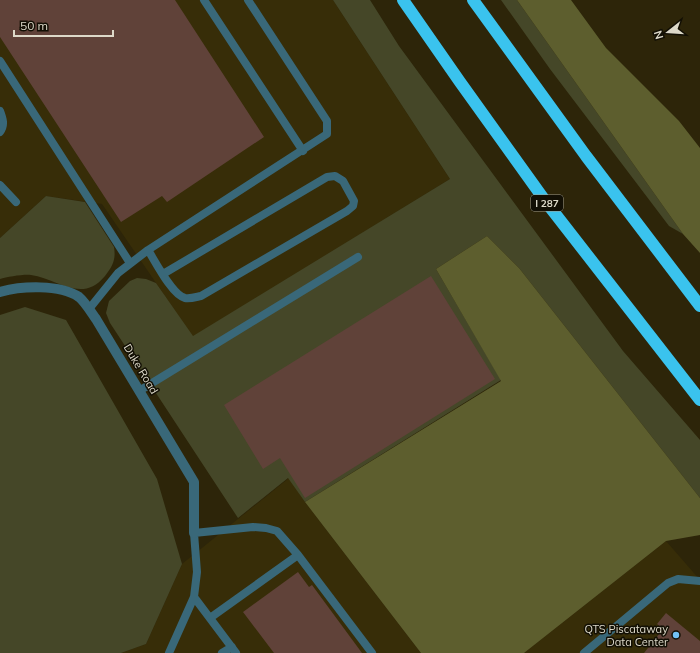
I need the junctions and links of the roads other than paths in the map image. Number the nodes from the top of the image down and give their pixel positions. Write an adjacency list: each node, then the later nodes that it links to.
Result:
1 (204, 0): 8 (lane)
2 (248, 0): 8 (lane)
3 (403, 0): 19 (highway, I 287)
4 (473, 0): 16 (highway)
5 (0, 61): 13 (lane)
6 (0, 111): 7 (lane)
7 (0, 132)
8 (303, 151): 11 (lane)
9 (0, 185): 10 (lane)
10 (16, 202)
11 (148, 250): 13 (lane); 14 (lane)
12 (358, 257): 18 (lane)
13 (130, 263): 17 (lane)
14 (164, 274): 14 (lane)
15 (0, 292): 17 (street, Duke Road)
16 (700, 306)
17 (89, 309): 18 (street, Duke Road)
18 (139, 391): 20 (street, Duke Road)
19 (700, 400)
20 (194, 533): 21 (lane); 23 (lane)
21 (298, 555): 24 (lane); 28 (lane)
22 (700, 581): 29 (lane)
23 (194, 597): 24 (lane); 26 (lane)
24 (210, 618): 25 (lane)
25 (234, 650): 27 (lane)
26 (169, 653)
27 (222, 653)
28 (372, 653)
29 (584, 653)

